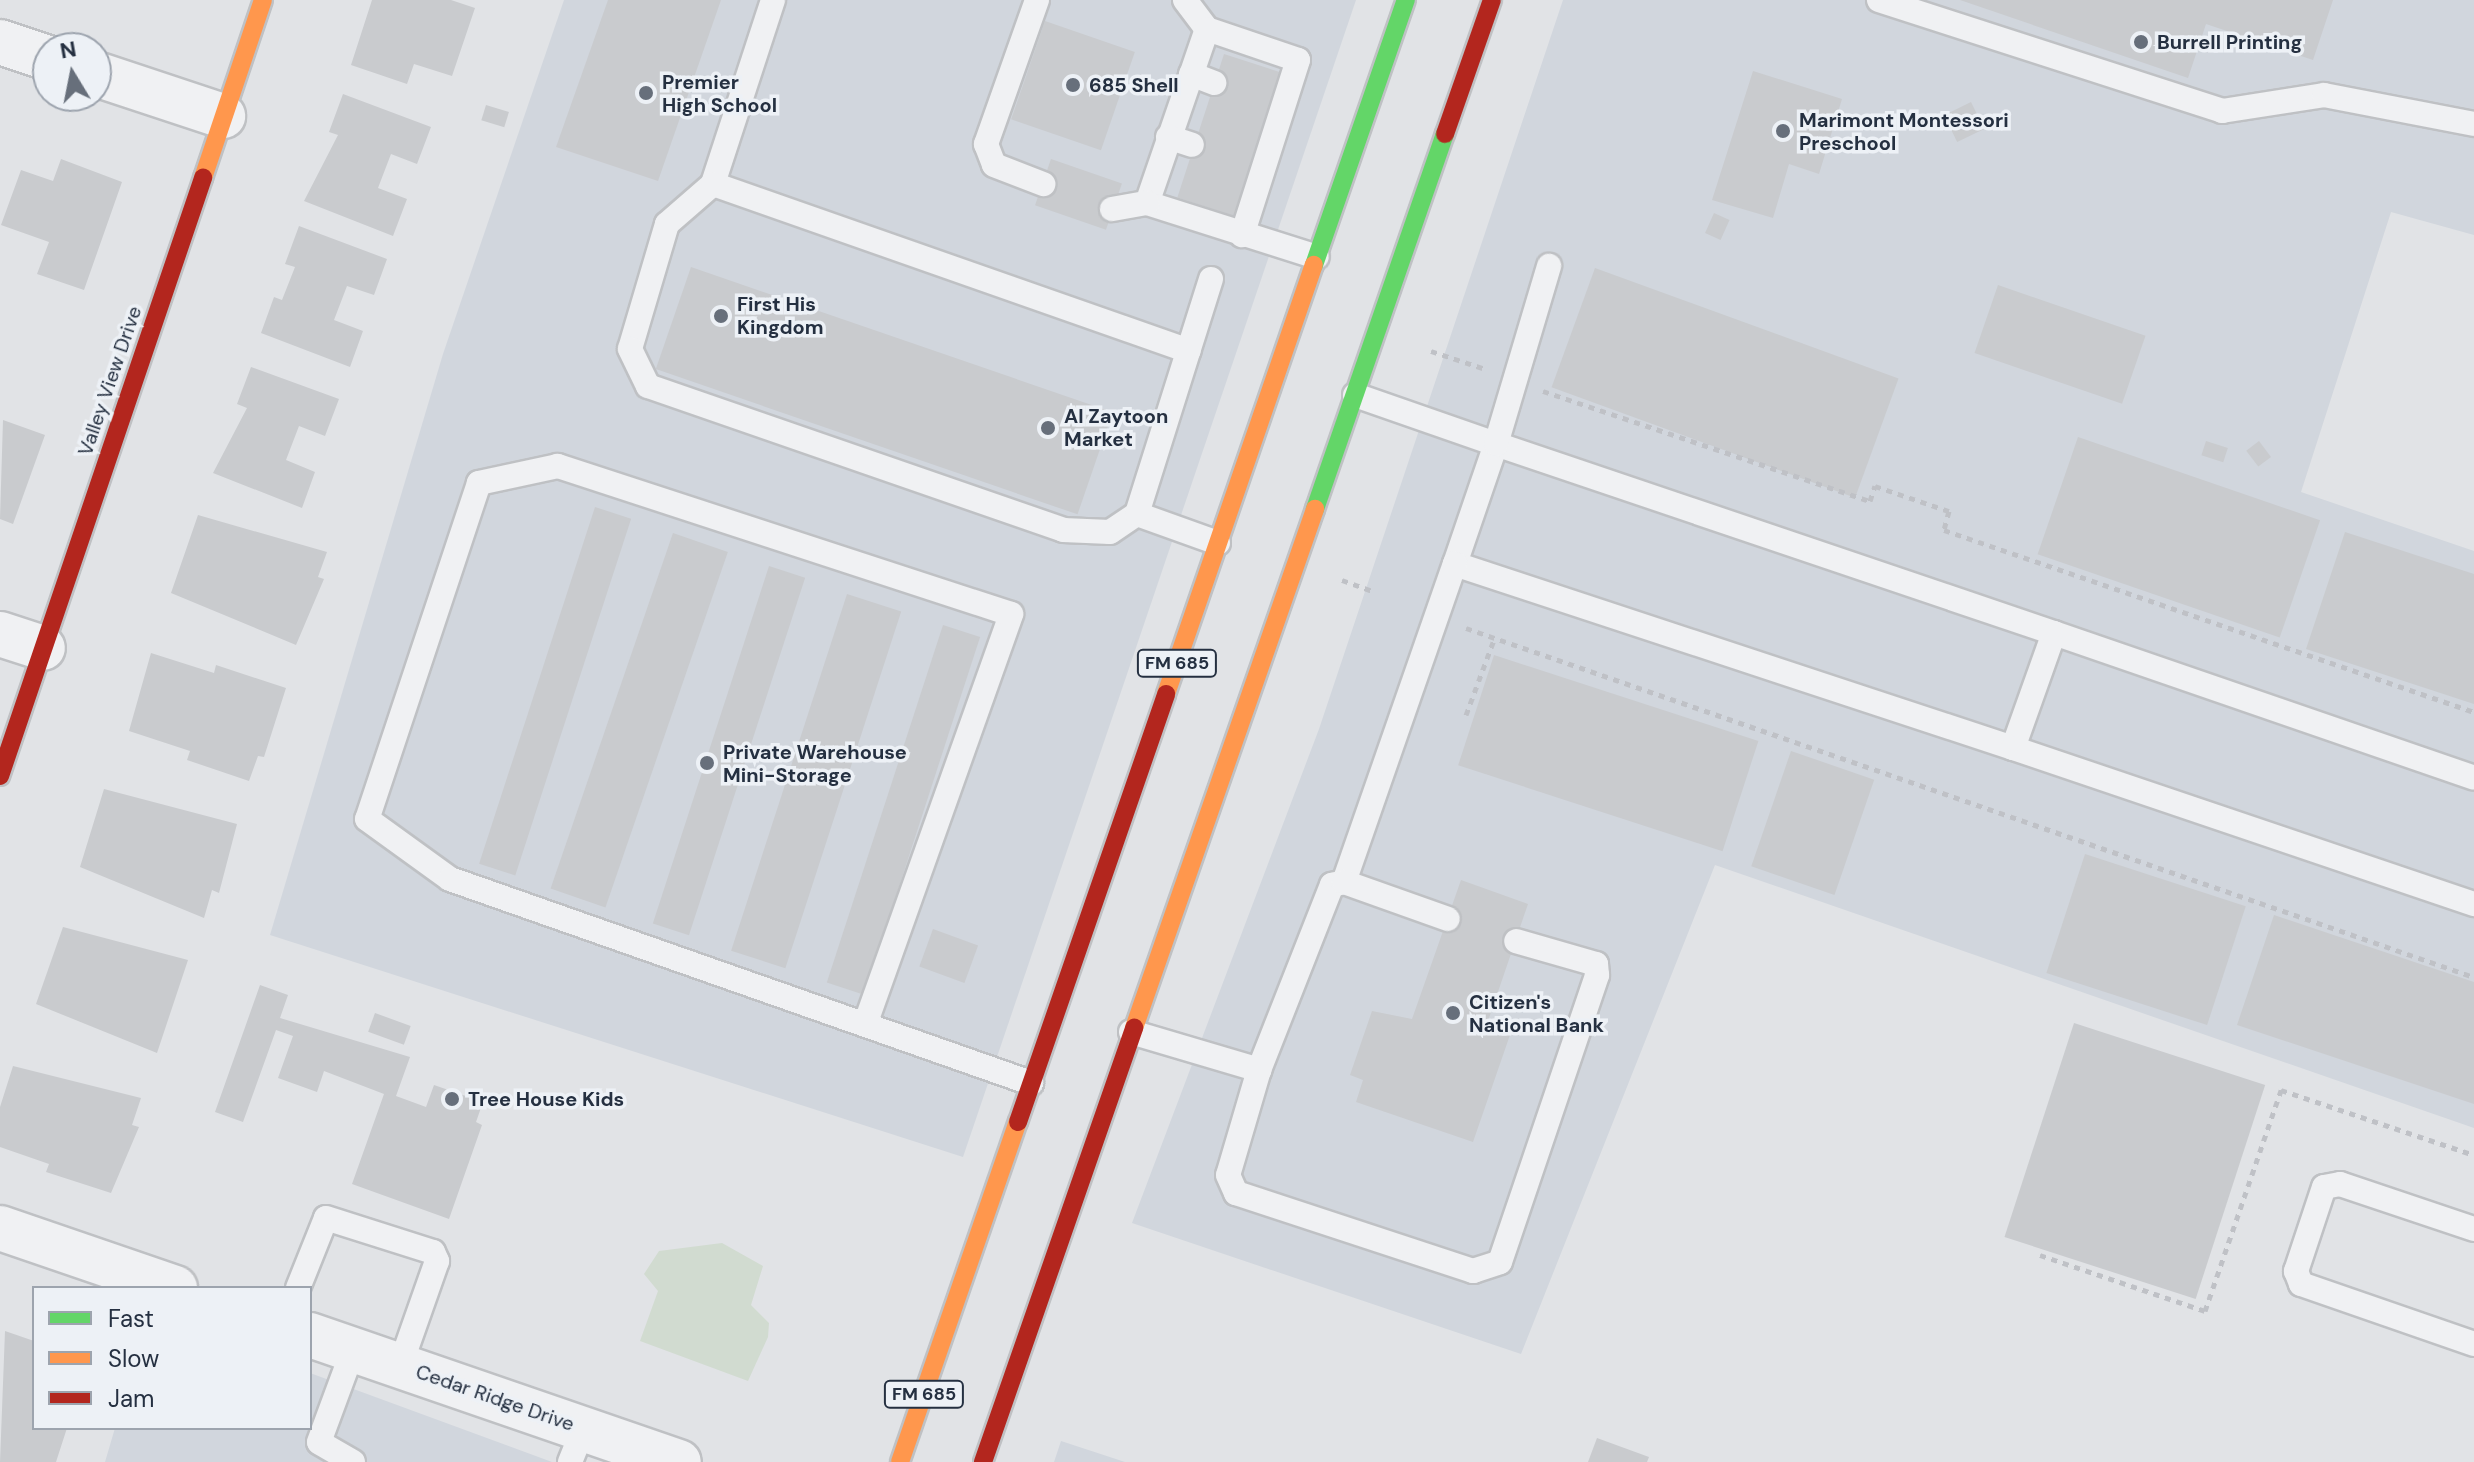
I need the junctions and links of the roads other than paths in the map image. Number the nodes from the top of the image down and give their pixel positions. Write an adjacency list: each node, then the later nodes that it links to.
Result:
1 (263, 0): 14 (main road, Valley View Drive)
2 (773, 0): 18 (lane)
3 (1037, 0): 19 (lane)
4 (1185, 0): 8 (lane)
5 (1406, 0): 23 (main road, FM 685)
6 (1492, 0): 27 (main road)
7 (1879, 0): 15 (lane)
8 (1207, 29): 11 (lane); 22 (lane)
9 (0, 42): 10 (street)
10 (32, 53)
11 (1191, 74): 13 (lane); 16 (lane)
12 (112, 79): 14 (street)
13 (1214, 83)
14 (223, 116): 34 (main road, Valley View Drive)
15 (2474, 124)
16 (1168, 137): 17 (lane); 20 (lane)
17 (1192, 145)
18 (713, 184): 26 (lane); 29 (lane)
19 (1043, 184)
20 (1147, 203): 21 (lane); 22 (lane)
21 (1112, 209)
22 (1242, 235): 23 (lane)
23 (1317, 257): 30 (main road, FM 685)
24 (1549, 266): 28 (lane)
25 (1211, 279): 26 (lane)
26 (1189, 351): 29 (lane)
27 (1355, 395): 28 (lane); 43 (main road)
28 (1496, 444): 31 (lane); 32 (lane)
29 (1137, 514): 30 (lane)
30 (1218, 543): 45 (main road, FM 685)
31 (1455, 564): 35 (lane); 38 (lane)
32 (2054, 633): 35 (lane); 37 (lane)
33 (0, 634): 34 (street)
34 (43, 648): 36 (main road, Valley View Drive)
35 (2013, 748): 39 (lane)
36 (0, 776)
37 (2474, 778)
38 (1344, 882): 40 (lane); 44 (lane)
39 (2474, 904)
40 (1448, 919)
41 (1516, 941): 44 (lane)
42 (866, 1022): 42 (lane); 45 (lane)
43 (1131, 1032): 44 (lane); 58 (main road)
44 (1259, 1070)
45 (1031, 1083): 57 (main road, FM 685)
46 (0, 1228): 48 (street)
47 (2474, 1229): 51 (lane)
48 (169, 1286)
49 (299, 1286): 53 (lane)
50 (312, 1336): 52 (street, Cedar Ridge Drive)
51 (2474, 1344)
52 (353, 1350): 53 (street, Cedar Ridge Drive); 55 (lane)
53 (400, 1366): 54 (street, Cedar Ridge Drive)
54 (577, 1446): 56 (street, Cedar Ridge Drive)
55 (353, 1462)
56 (679, 1462)
57 (900, 1462)
58 (983, 1462)

